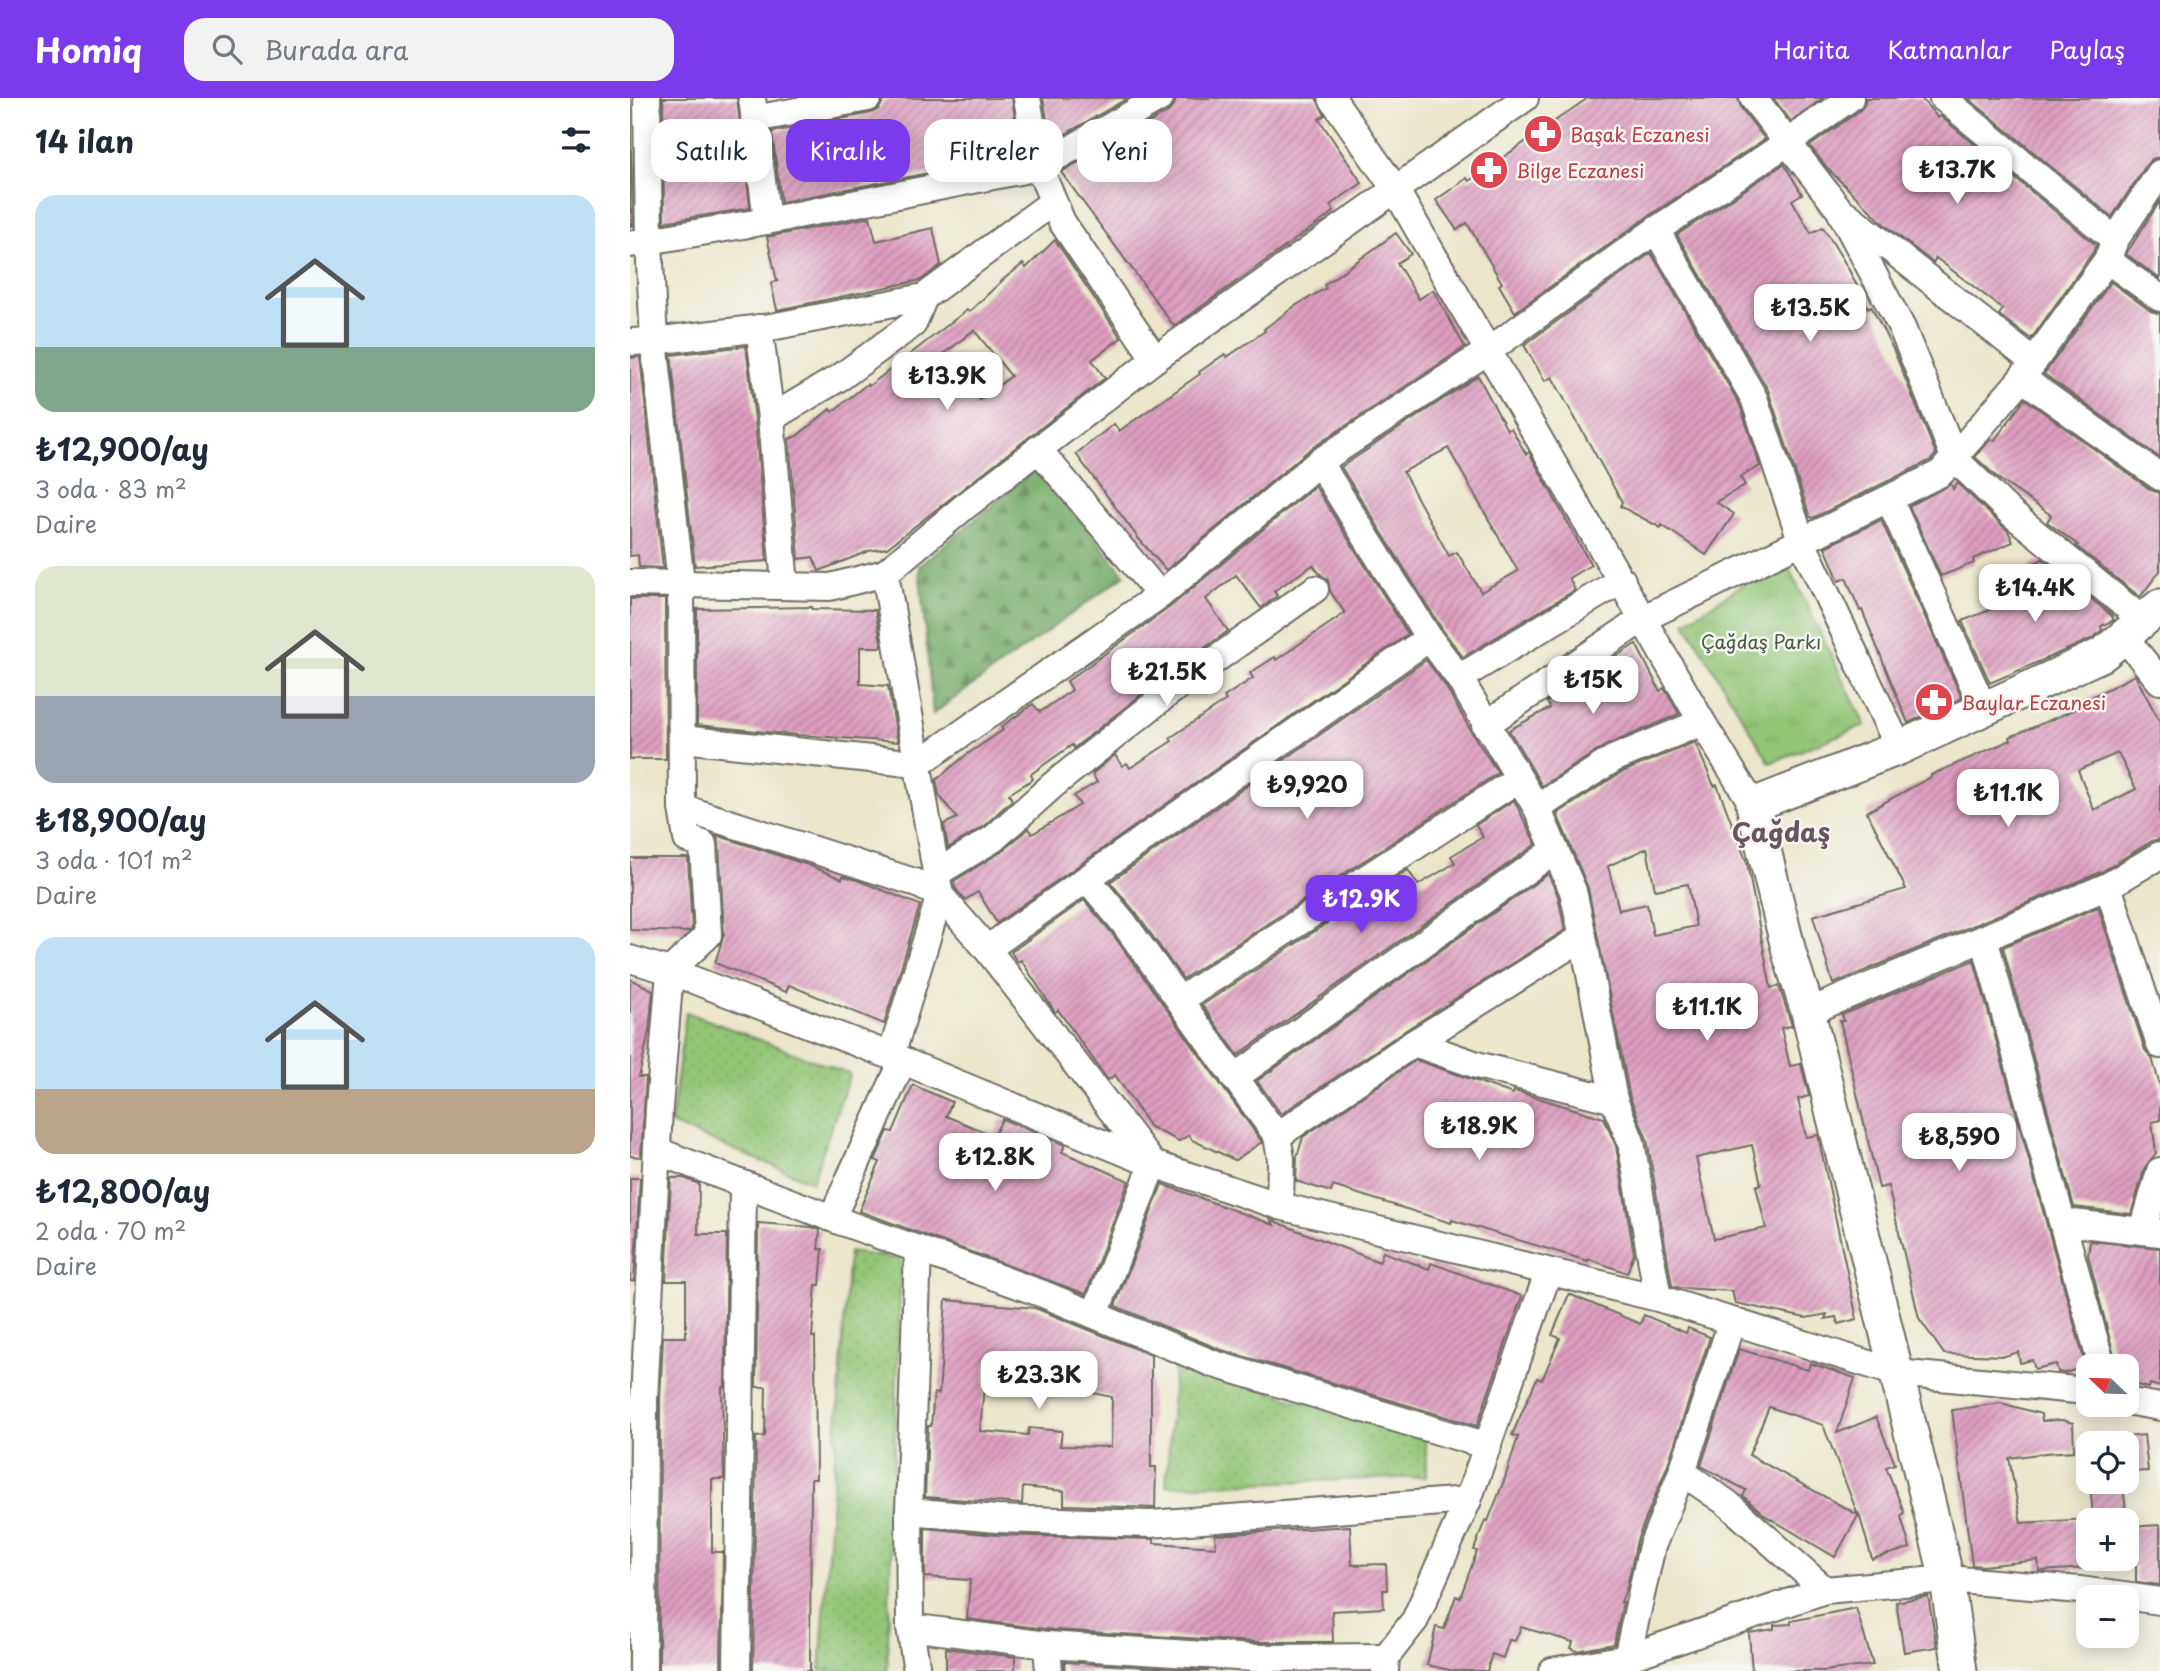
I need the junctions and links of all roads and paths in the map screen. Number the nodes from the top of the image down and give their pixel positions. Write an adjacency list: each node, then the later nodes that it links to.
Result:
1 (647, 98): 22 (street)
2 (1027, 98): 11 (street)
3 (1160, 98): 13 (street)
4 (1332, 98): 17 (street)
5 (1753, 98): 12 (street)
6 (1850, 98): 12 (street)
7 (1943, 98): 23 (street)
8 (858, 99): 10 (street)
9 (1517, 100): 17 (street)
10 (753, 108): 20 (street)
11 (1031, 119)
12 (1787, 143): 19 (street); 21 (street)
13 (1063, 154)
14 (2160, 173): 23 (street)
15 (964, 182): 20 (street)
16 (1046, 182): 18 (street)
17 (1395, 189): 28 (street); 29 (street)
18 (1053, 202): 24 (street); 29 (street)
19 (1839, 209): 30 (street); 33 (street)
20 (767, 221): 22 (street)
21 (1656, 230): 28 (street); 37 (street)
22 (640, 243): 27 (street)
23 (2111, 250): 25 (street); 30 (street)
24 (924, 297): 26 (street); 31 (street)
25 (2160, 298)
26 (759, 328): 27 (street); 31 (street)
27 (642, 342): 41 (street)
28 (1488, 351): 34 (street); 39 (street)
29 (1155, 359): 32 (street)
30 (2028, 370): 33 (street); 35 (street)
31 (771, 418): 42 (street)
32 (1038, 449): 38 (street); 44 (street)
33 (1955, 459): 36 (street); 46 (street)
34 (1319, 462): 44 (street); 47 (street)
35 (2160, 477)
36 (1889, 499): 37 (street); 50 (street)
37 (1801, 540): 45 (street); 54 (street)
38 (885, 573): 42 (street); 55 (street)
39 (1622, 580): 45 (street); 48 (street)
40 (630, 583): 41 (street)
41 (681, 583): 42 (street); 53 (street)
42 (785, 586)
43 (1315, 589): 63 (street)
44 (1160, 595): 55 (street)
45 (1644, 618): 51 (street); 52 (street)
46 (2142, 621): 49 (street); 50 (street)
47 (1429, 638): 48 (street); 62 (street)
48 (1459, 678): 52 (street)
49 (2160, 681)
50 (1984, 709): 54 (street)
51 (1702, 722): 57 (street); 59 (street)
52 (1485, 724): 56 (street)
53 (682, 739): 55 (street); 58 (street)
54 (1899, 748): 57 (street)
55 (918, 764): 63 (street)
56 (1518, 779): 59 (street); 70 (street)
57 (1753, 805): 71 (street)
58 (682, 808): 63 (street); 69 (street)
59 (1537, 808): 60 (street)
60 (1555, 850): 65 (street); 75 (street)
61 (2160, 855): 64 (street)
62 (1088, 880): 67 (street); 70 (street)
63 (938, 884): 67 (street); 74 (street)
64 (2108, 886): 66 (street); 73 (street)
65 (1583, 937): 72 (street); 76 (street)
66 (1984, 938): 71 (street); 84 (street)
67 (987, 949): 79 (street)
68 (630, 959): 69 (street)
69 (670, 971): 74 (street); 78 (street)
70 (1180, 1000): 75 (street)
71 (1808, 1012): 92 (street)
72 (1414, 1042): 76 (street); 77 (street)
73 (2160, 1045)
74 (897, 1058): 79 (street); 83 (street)
75 (1234, 1078): 77 (street)
76 (1614, 1100): 88 (street)
77 (1277, 1136): 82 (street)
78 (657, 1151): 81 (street); 94 (street)
79 (1153, 1164): 82 (street); 89 (street)
80 (2160, 1171): 85 (street)
81 (743, 1185): 83 (street); 111 (street)
82 (1280, 1206): 87 (street)
83 (832, 1218): 86 (street)
84 (2064, 1222): 85 (street); 91 (street)
85 (2151, 1231)
86 (918, 1249): 89 (street); 100 (street)
87 (1548, 1273): 88 (street); 97 (street)
88 (1658, 1298): 90 (street)
89 (1095, 1314): 97 (street)
90 (1732, 1321): 92 (street); 98 (street)
91 (2099, 1354)
92 (1897, 1374): 93 (street); 101 (street)
93 (2076, 1390)
94 (637, 1399): 110 (street)
95 (2139, 1403): 96 (street)
96 (2160, 1407)
97 (1488, 1446): 99 (street)
98 (1682, 1472): 102 (street); 106 (street)
99 (1468, 1500): 100 (street); 108 (street)
100 (909, 1510): 104 (street)
101 (1947, 1579): 102 (street); 103 (street); 114 (street)
102 (1825, 1590): 106 (street)
103 (2160, 1601)
104 (910, 1627): 105 (street); 112 (street)
105 (1048, 1658): 107 (street)
106 (1627, 1658): 113 (street)
107 (1152, 1661): 109 (street)
108 (1385, 1664): 109 (street)
109 (1254, 1665)
110 (643, 1671)
111 (737, 1671)
112 (917, 1671)
113 (1552, 1671)
114 (1960, 1671)

